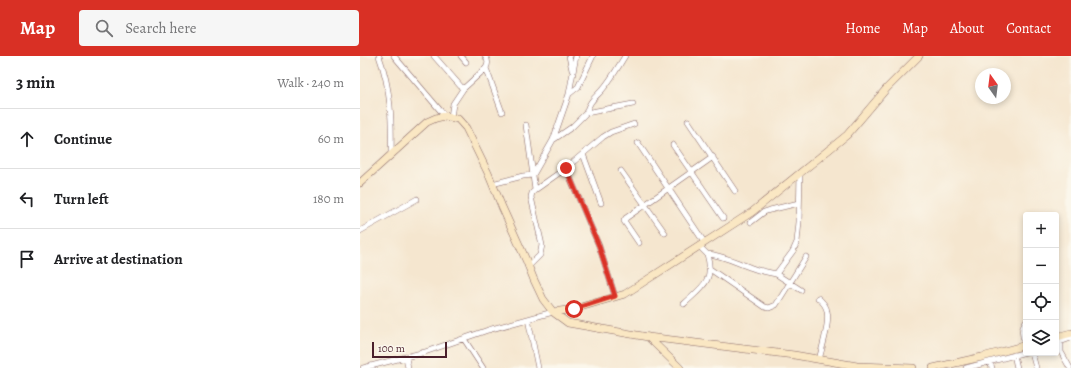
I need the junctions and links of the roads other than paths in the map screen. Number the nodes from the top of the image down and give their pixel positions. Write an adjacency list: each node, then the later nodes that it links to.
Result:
1 (379, 56): 27 (street)
2 (394, 56): 19 (street)
3 (434, 56): 14 (street)
4 (461, 56): 11 (street)
5 (485, 56): 12 (street)
6 (568, 56): 13 (street)
7 (576, 56): 13 (street)
8 (593, 56): 15 (street)
9 (625, 56): 18 (street)
10 (919, 56): 32 (main road)
11 (466, 62)
12 (486, 68): 14 (street); 17 (street)
13 (573, 73): 15 (street)
14 (463, 89): 19 (street)
15 (569, 94): 23 (street)
16 (633, 104): 18 (street)
17 (502, 112)
18 (586, 113): 23 (street)
19 (448, 116): 27 (main road); 35 (main road)
20 (688, 121): 28 (street)
21 (634, 124): 26 (street)
22 (526, 125): 33 (street)
23 (553, 140): 33 (street)
24 (638, 143): 36 (street)
25 (673, 144): 31 (street)
26 (583, 154): 29 (street); 40 (street)
27 (391, 155): 34 (main road)
28 (713, 157): 31 (street); 38 (street)
29 (566, 168): 37 (street); 56 (street)
30 (621, 171): 42 (street)
31 (692, 171): 36 (street); 43 (street)
32 (800, 173): 41 (street); 48 (main road)
33 (533, 175): 35 (street); 37 (street)
34 (360, 183)
35 (492, 184): 51 (main road)
36 (668, 188): 42 (street); 48 (street)
37 (534, 190): 51 (street)
38 (735, 191)
39 (417, 199): 45 (street)
40 (601, 203)
41 (799, 203): 44 (street); 53 (street)
42 (645, 205): 46 (street); 47 (street)
43 (723, 218)
44 (751, 222)
45 (360, 231)
46 (665, 233)
47 (639, 244)
48 (702, 244): 49 (street); 56 (main road)
49 (707, 254): 52 (street); 53 (street)
50 (806, 257): 54 (street)
51 (528, 267): 59 (main road)
52 (710, 268): 54 (street); 58 (street)
53 (776, 274): 54 (street)
54 (790, 282): 55 (street)
55 (801, 290)
56 (615, 296): 59 (main road)
57 (818, 298): 71 (street)
58 (684, 304)
59 (553, 312): 60 (street); 62 (main road)
60 (528, 319): 63 (street); 78 (street)
61 (1071, 333): 64 (main road)
62 (648, 337): 71 (main road); 79 (main road)
63 (464, 338): 70 (street); 77 (street)
64 (1059, 338): 65 (street); 86 (street)
65 (1071, 338)
66 (1023, 348): 73 (main road)
67 (1023, 349): 68 (street)
68 (1014, 355): 72 (street); 84 (street)
69 (1033, 356): 85 (street)
70 (406, 357): 75 (street); 76 (street)
71 (819, 360): 80 (main road)
72 (990, 362): 74 (street); 83 (street)
73 (961, 365): 81 (main road)
74 (977, 367): 82 (street)
75 (363, 368)
76 (408, 368)
77 (484, 368)
78 (538, 368)
79 (680, 368)
80 (913, 368)
81 (932, 368)
82 (966, 368)
83 (992, 368)
84 (1017, 368)
85 (1036, 368)
86 (1070, 368)

